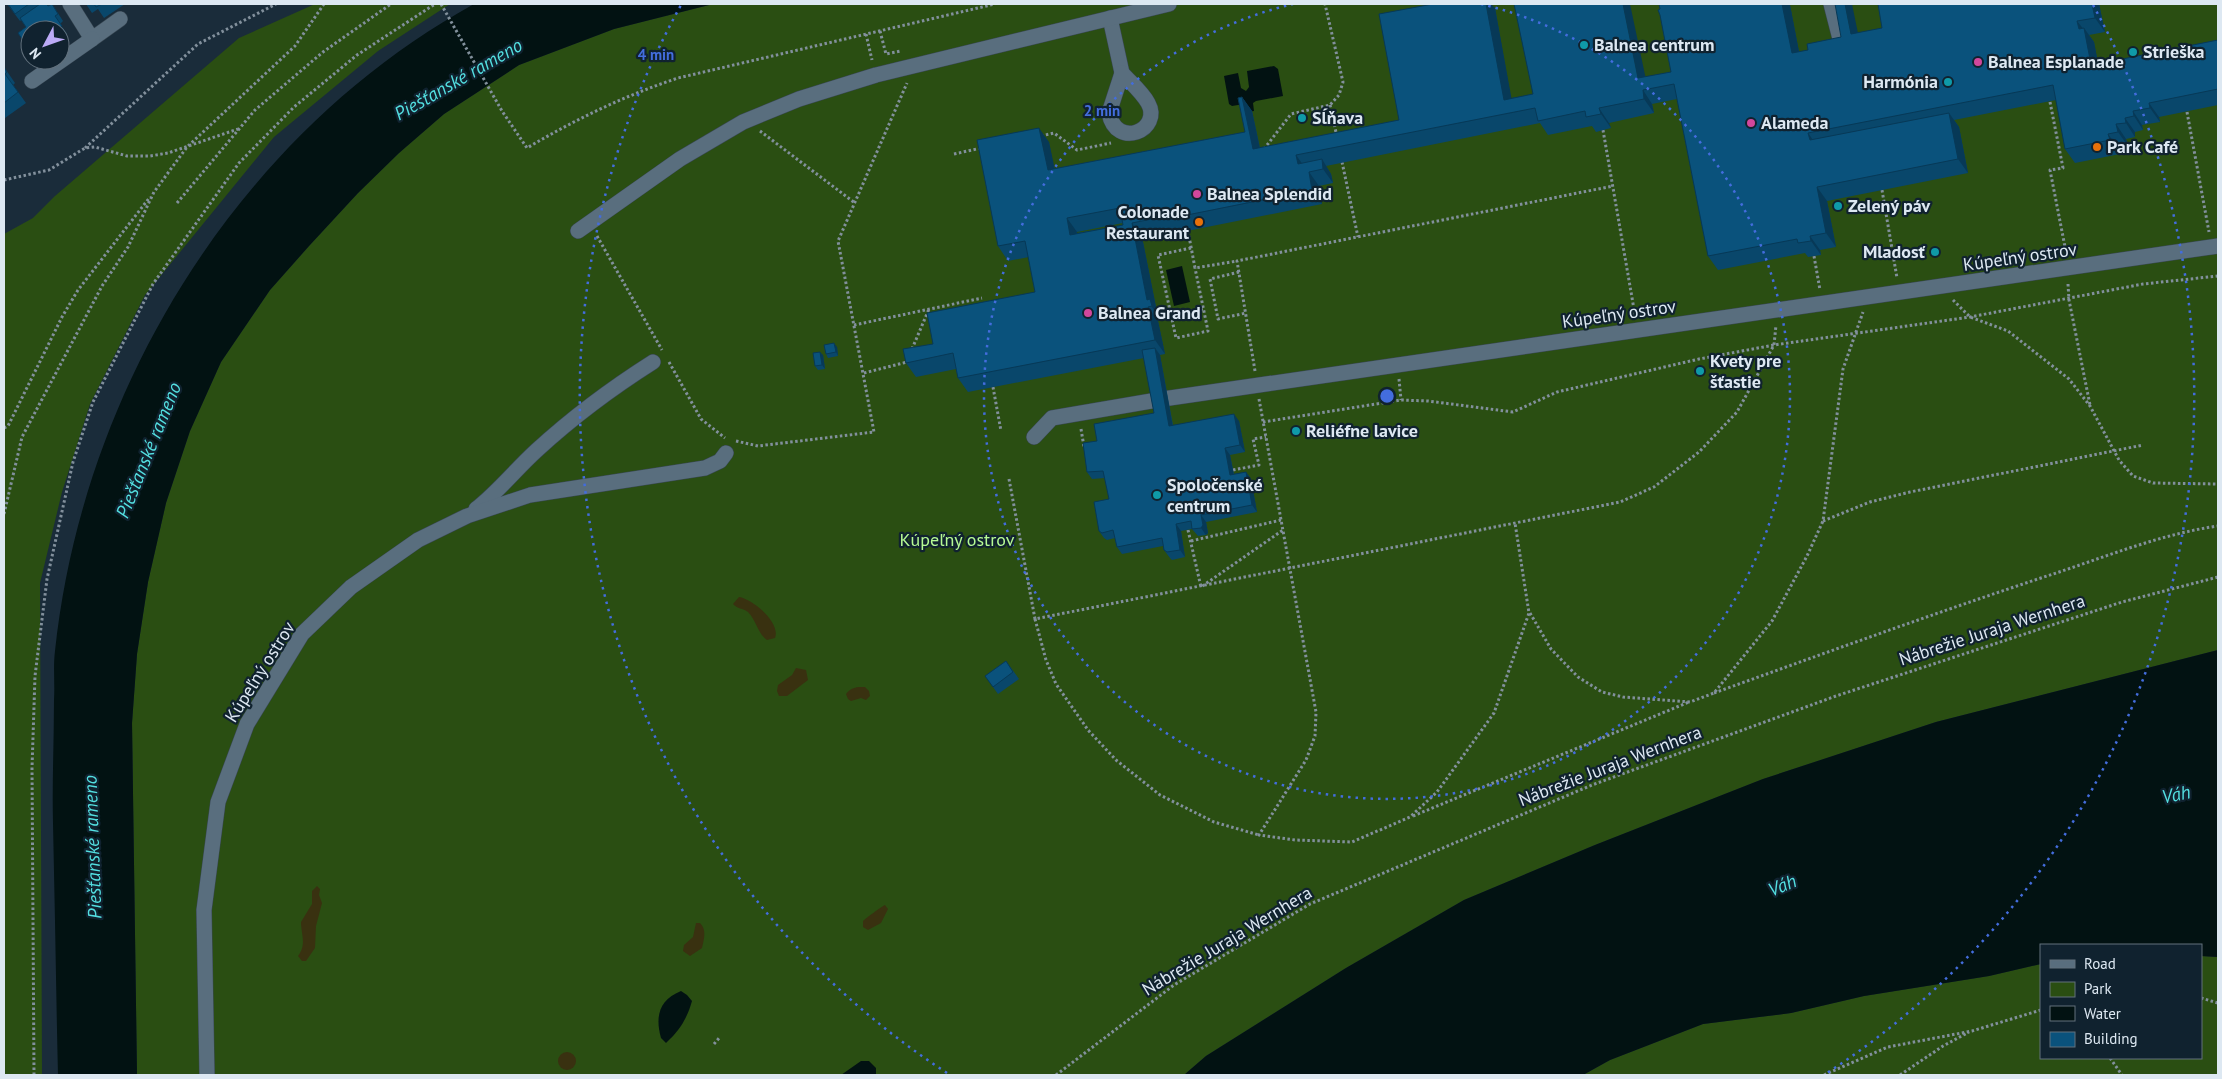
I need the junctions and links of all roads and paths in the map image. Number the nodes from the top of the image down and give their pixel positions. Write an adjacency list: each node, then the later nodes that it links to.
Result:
1 (70, 4): 14 (street)
2 (276, 4): 29 (path)
3 (324, 4): 28 (path)
4 (391, 4): 23 (path)
5 (435, 4): 110 (path)
6 (441, 4): 13 (path)
7 (995, 4): 13 (path)
8 (1170, 4): 11 (street)
9 (1324, 4): 20 (path)
10 (1831, 4): 15 (street)
11 (1110, 18): 17 (street); 18 (street)
12 (120, 19): 14 (street)
13 (866, 34): 16 (path)
14 (92, 38): 19 (street)
15 (1840, 39)
16 (870, 50)
17 (1122, 73): 25 (street); 25 (street)
18 (903, 78): 39 (path); 42 (street)
19 (32, 81)
20 (1330, 106): 27 (path); 32 (path)
21 (2187, 112): 44 (path)
22 (764, 125): 39 (path)
23 (239, 129): 28 (path); 38 (path)
24 (1603, 130): 35 (path)
25 (1133, 133): 26 (path)
26 (1034, 137)
27 (1338, 140)
28 (187, 147): 29 (path); 37 (path)
29 (85, 148): 34 (path)
30 (983, 148): 31 (path)
31 (954, 154)
32 (1265, 156)
33 (1342, 162): 43 (path)
34 (4, 180)
35 (1613, 186): 43 (path); 63 (path)
36 (1882, 190): 52 (path)
37 (154, 192): 74 (path); 85 (path)
38 (177, 203)
39 (855, 203): 62 (path)
40 (594, 230): 66 (path)
41 (1188, 231): 45 (path)
42 (578, 232)
43 (1358, 237): 47 (path)
44 (2215, 247): 51 (street, Kúpeľný ostrov)
45 (1191, 248): 48 (path); 60 (path)
46 (1814, 256): 55 (path)
47 (1238, 261): 48 (path); 49 (path)
48 (1195, 268): 57 (path)
49 (1239, 272): 59 (path); 59 (path)
50 (2218, 276): 61 (path)
51 (1940, 288): 52 (street, Kúpeľný ostrov); 61 (path)
52 (1899, 293): 53 (street, Kúpeľný ostrov)
53 (1870, 297): 55 (street, Kúpeľný ostrov); 64 (path)
54 (982, 298): 56 (path)
55 (1823, 304): 58 (street, Kúpeľný ostrov)
56 (929, 309): 62 (path); 68 (path)
57 (1203, 309): 60 (path); 60 (path)
58 (1778, 311): 63 (street, Kúpeľný ostrov); 65 (path)
59 (1246, 313): 69 (path)
60 (1171, 316)
61 (1970, 317): 64 (path); 79 (path)
62 (854, 325): 68 (path)
63 (1638, 330): 67 (street, Kúpeľný ostrov)
64 (1854, 334): 65 (path); 88 (path)
65 (1774, 345): 71 (path); 89 (path)
66 (661, 357): 68 (path); 86 (street)
67 (1397, 366): 69 (street, Kúpeľný ostrov); 71 (path)
68 (864, 373)
69 (1257, 386): 72 (street, Kúpeľný ostrov); 73 (path)
70 (994, 387): 75 (path)
71 (1401, 400): 73 (path)
72 (1078, 414): 76 (street, Kúpeľný ostrov); 80 (path)
73 (1264, 422): 77 (path)
74 (4, 428)
75 (1001, 431)
76 (1034, 437)
77 (1266, 437): 82 (path); 87 (path)
78 (2143, 445): 79 (path)
79 (2113, 450): 84 (path); 88 (path)
80 (1085, 452)
81 (726, 453): 86 (street, Kúpeľný ostrov)
82 (1233, 470)
83 (1008, 479): 98 (path)
84 (2218, 484)
85 (4, 514)
86 (467, 516): 111 (street, Kúpeľný ostrov)
87 (1281, 520): 92 (path); 93 (path)
88 (1823, 521): 99 (path)
89 (1514, 523): 94 (path); 97 (path)
90 (2218, 526): 99 (path)
91 (1188, 530): 93 (path)
92 (1283, 530): 94 (path); 96 (path)
93 (1191, 541): 96 (path)
94 (1290, 570): 96 (path); 102 (path)
95 (2218, 577): 112 (path, Nábrežie Juraja Wernhera)
96 (1201, 587): 98 (path)
97 (1529, 613): 100 (path); 101 (path)
98 (1036, 619): 102 (path)
99 (1714, 693): 100 (path)
100 (1690, 702): 101 (path)
101 (1410, 817): 102 (path)
102 (1259, 835)
103 (2202, 998): 104 (path)
104 (2218, 1003)
105 (2040, 1010): 106 (path)
106 (1972, 1031): 113 (path); 114 (path)
107 (720, 1037): 108 (path)
108 (714, 1044)
109 (2111, 1059): 115 (path)
110 (34, 1075)
111 (207, 1075)
112 (1056, 1075)
113 (1824, 1075)
114 (1900, 1075)
115 (2122, 1075)

